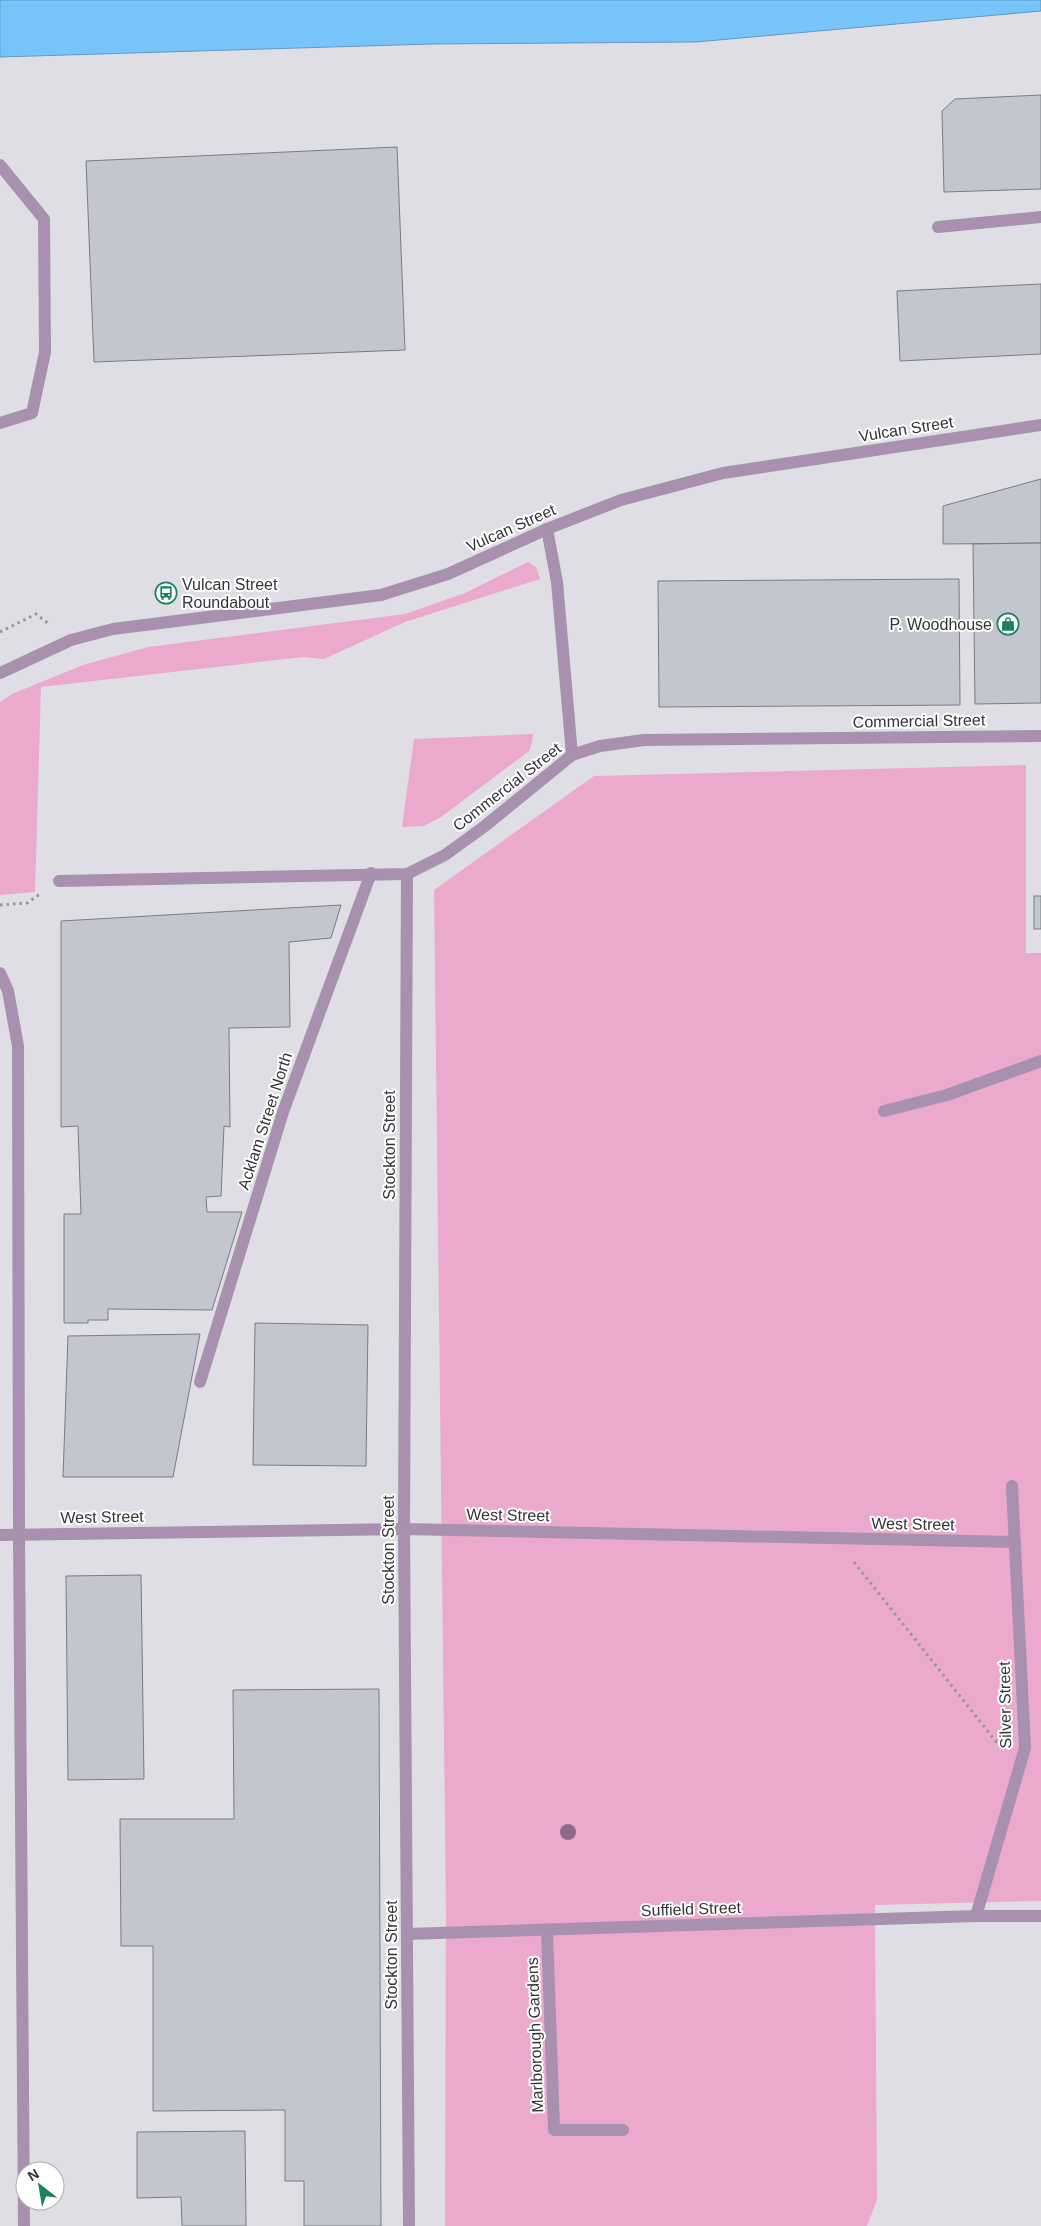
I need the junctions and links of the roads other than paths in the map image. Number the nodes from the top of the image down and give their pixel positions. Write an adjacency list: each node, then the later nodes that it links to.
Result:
1 (0, 165): 4 (street)
2 (1041, 216): 3 (street)
3 (938, 227)
4 (0, 423)
5 (1041, 425): 6 (street, Vulcan Street)
6 (547, 529): 7 (street, Vulcan Street); 9 (street)
7 (0, 673)
8 (1041, 736): 9 (street, Commercial Street)
9 (572, 756): 11 (street, Commercial Street)
10 (371, 873): 11 (street, Commercial Street); 12 (street, Commercial Street); 16 (street, Acklam Street North)
11 (407, 874): 18 (street, Stockton Street)
12 (59, 881)
13 (0, 973): 20 (street)
14 (1041, 1061): 15 (street)
15 (884, 1111)
16 (200, 1382)
17 (1012, 1486): 21 (street, Silver Street)
18 (404, 1529): 20 (street, West Street); 21 (street, West Street); 25 (street, Stockton Street)
19 (0, 1535): 20 (street, West Street)
20 (19, 1535): 27 (street)
21 (1015, 1542): 22 (street, Silver Street)
22 (976, 1916): 23 (street, Suffield Street); 24 (street, Suffield Street)
23 (1041, 1916)
24 (547, 1930): 25 (street, Suffield Street); 26 (street, Marlborough Gardens)
25 (407, 1934): 28 (street, Stockton Street)
26 (623, 2130)
27 (24, 2226)
28 (409, 2226)

